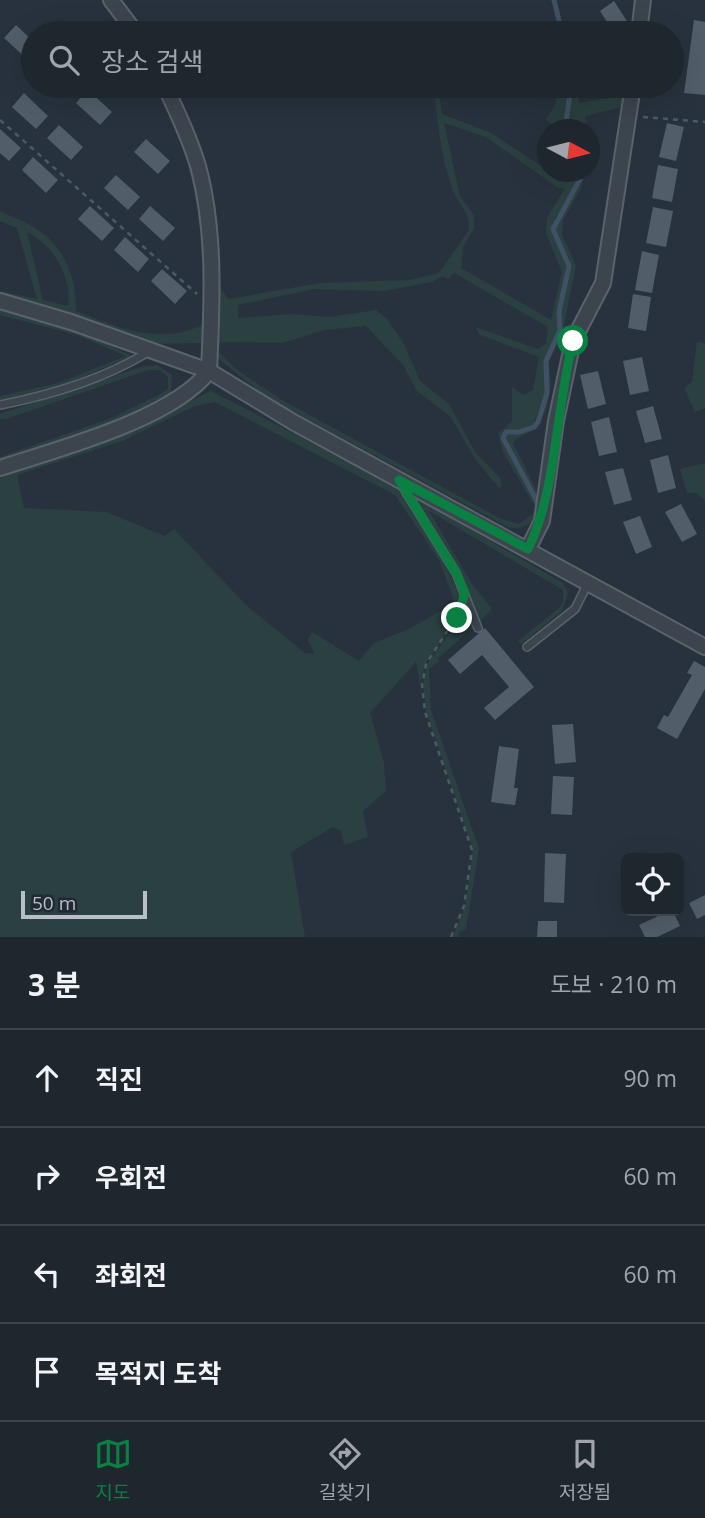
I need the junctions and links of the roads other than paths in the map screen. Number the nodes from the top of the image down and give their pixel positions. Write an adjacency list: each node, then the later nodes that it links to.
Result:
1 (111, 0): 3 (street)
2 (643, 0): 4 (street)
3 (127, 21)
4 (640, 21)
5 (170, 98): 9 (street)
6 (631, 98): 13 (street)
7 (0, 300): 8 (street)
8 (148, 352): 9 (street); 10 (lane)
9 (209, 371): 11 (street); 12 (street)
10 (0, 405)
11 (0, 468)
12 (399, 480): 13 (street); 15 (lane)
13 (528, 549): 14 (street)
14 (588, 583): 16 (street); 17 (lane)
15 (478, 628)
16 (705, 647)
17 (527, 648)

